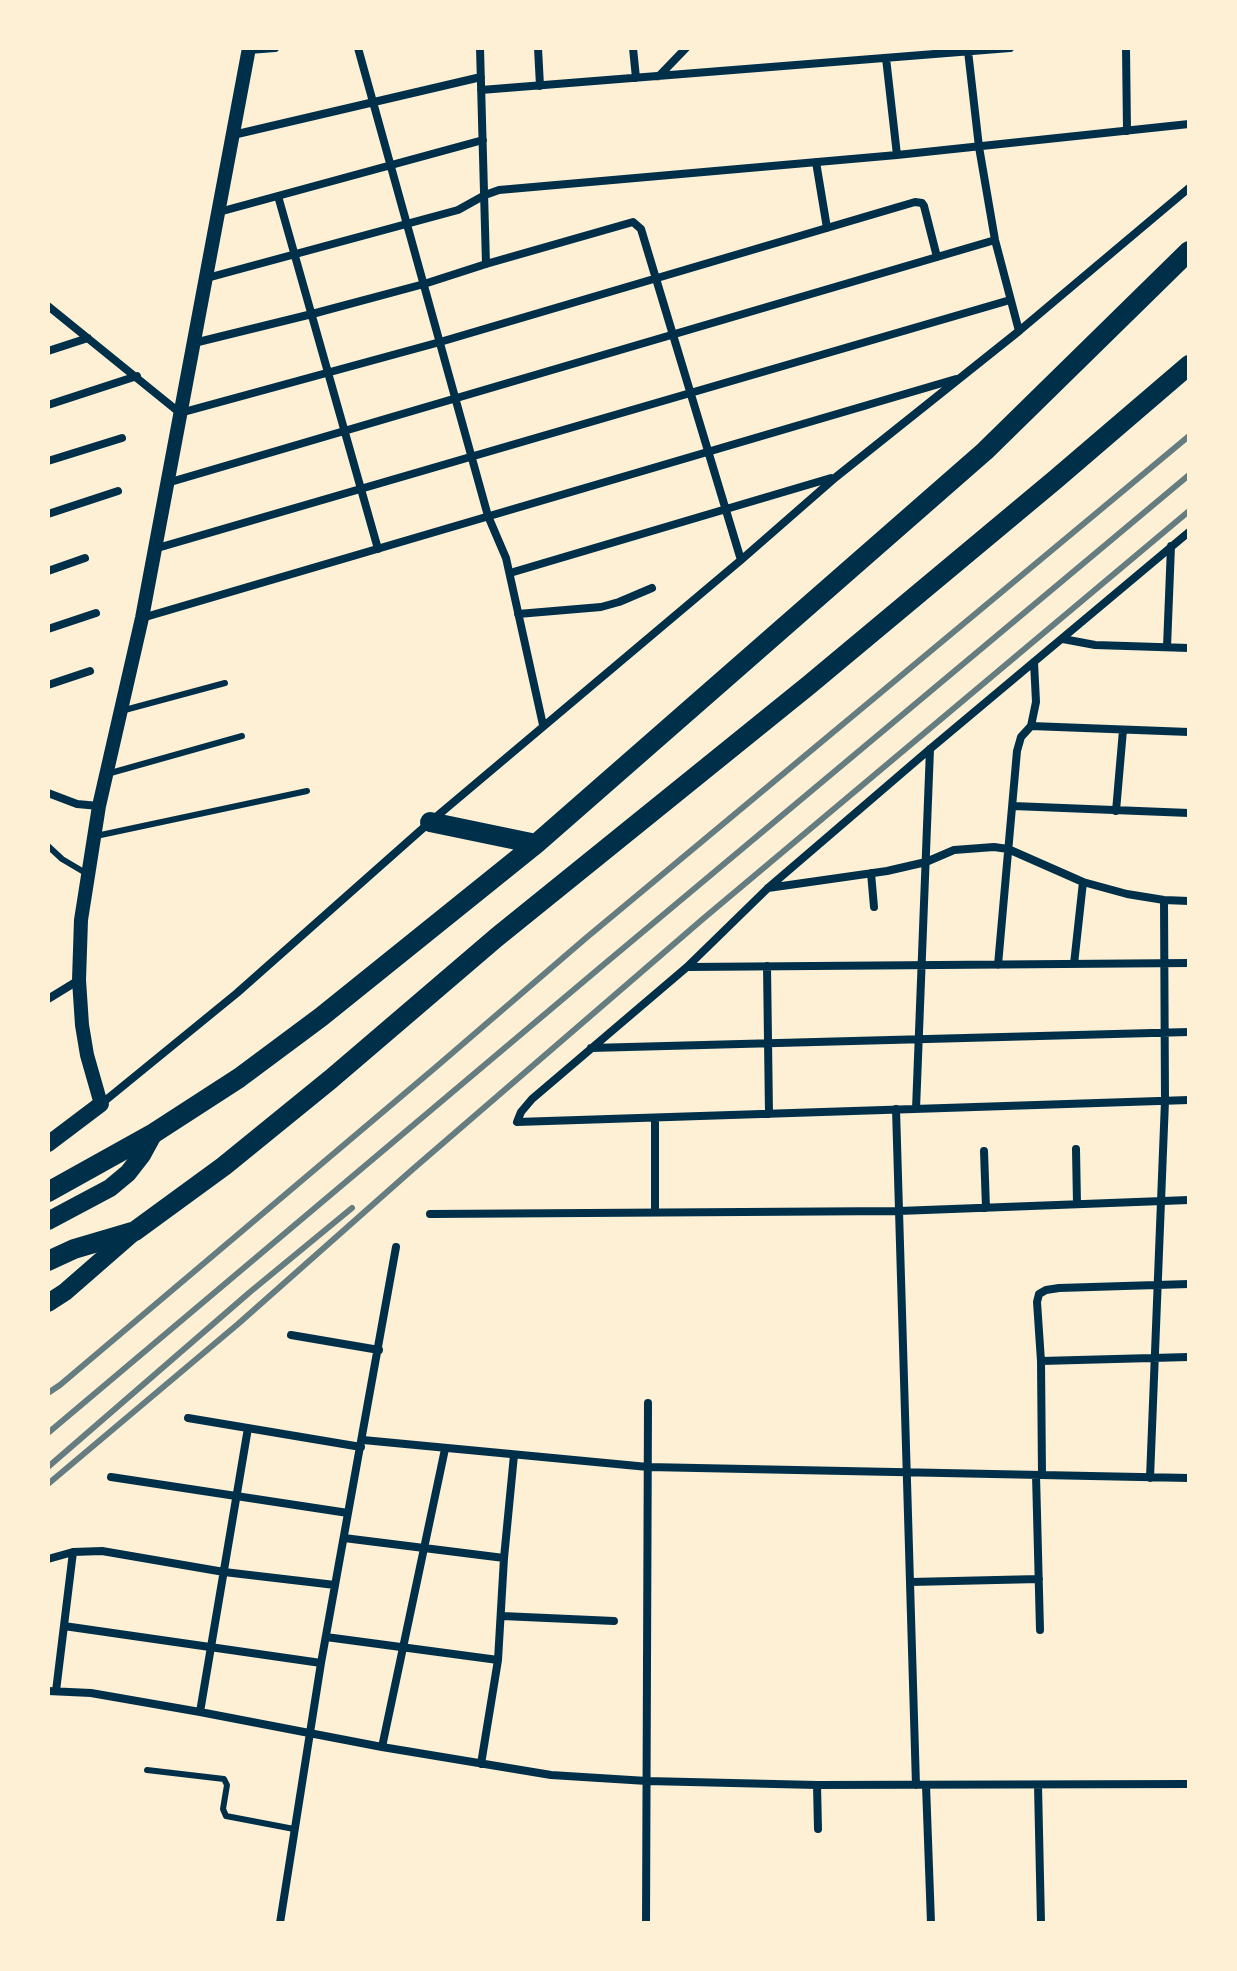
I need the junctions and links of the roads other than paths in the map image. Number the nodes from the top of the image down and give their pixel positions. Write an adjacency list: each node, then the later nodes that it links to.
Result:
1 (275, 48): 9 (street)
2 (358, 48): 19 (street)
3 (480, 48): 15 (street)
4 (538, 48): 17 (street)
5 (633, 48): 16 (street)
6 (686, 48): 14 (street)
7 (1010, 48): 10 (street)
8 (1126, 48): 21 (street)
9 (249, 49): 22 (street)
10 (984, 49): 12 (street)
11 (928, 51): 12 (street); 13 (street)
12 (968, 51): 24 (street)
13 (886, 58): 14 (street); 25 (street)
14 (658, 76): 16 (street)
15 (481, 77): 18 (street); 19 (street)
16 (636, 78): 17 (street)
17 (540, 86): 18 (street)
18 (481, 90): 23 (street)
19 (373, 103): 22 (street); 27 (street)
20 (1189, 124): 21 (street)
21 (1127, 131): 24 (street)
22 (233, 135): 31 (street)
23 (483, 140): 27 (street); 29 (street)
24 (979, 147): 25 (street); 34 (street)
25 (897, 155): 26 (street)
26 (816, 162): 29 (street); 33 (street)
27 (390, 165): 30 (street); 32 (street)
28 (1189, 188): 45 (street)
29 (485, 195): 32 (street); 38 (street)
30 (278, 196): 31 (street); 35 (street)
31 (219, 212): 39 (street)
32 (407, 223): 35 (street); 41 (street)
33 (827, 228): 37 (street); 40 (street)
34 (995, 240): 37 (street); 42 (street)
35 (295, 254): 39 (street); 44 (street)
36 (1186, 254): 107 (highway)
37 (937, 257): 46 (street)
38 (486, 264): 40 (street); 41 (street)
39 (207, 278): 49 (street)
40 (656, 278): 46 (street); 48 (street)
41 (424, 284): 44 (street); 48 (street)
42 (1010, 300): 45 (street); 55 (street)
43 (48, 306): 47 (street)
44 (312, 314): 49 (street); 52 (street)
45 (1019, 331): 54 (street)
46 (673, 334): 55 (street); 56 (street)
47 (88, 338): 50 (street); 53 (street)
48 (440, 342): 52 (street); 56 (street)
49 (194, 343): 58 (street)
50 (48, 351)
51 (1189, 365): 152 (highway)
52 (329, 373): 58 (street); 59 (street)
53 (137, 376): 57 (street); 58 (street)
54 (960, 377): 61 (street); 64 (street)
55 (690, 393): 61 (street); 62 (street)
56 (456, 398): 59 (street); 62 (street)
57 (48, 405)
58 (180, 413): 65 (street)
59 (345, 431): 65 (street); 66 (street)
60 (122, 438): 63 (street)
61 (708, 452): 68 (street); 70 (street)
62 (472, 457): 66 (street); 70 (street)
63 (48, 459)
64 (836, 477): 68 (street); 76 (street)
65 (167, 483): 73 (street)
66 (361, 489): 73 (street); 74 (street)
67 (118, 491): 69 (street)
68 (726, 509): 76 (street); 78 (street)
69 (48, 514)
70 (488, 516): 74 (street); 78 (street)
71 (1189, 532): 72 (street)
72 (1171, 546): 84 (street); 85 (street)
73 (154, 549): 82 (street)
74 (378, 549): 82 (street)
75 (85, 558): 77 (street)
76 (741, 560): 92 (street)
77 (48, 571)
78 (510, 573): 81 (street)
79 (652, 588): 81 (street)
80 (96, 613): 83 (street)
81 (518, 614): 92 (street)
82 (142, 618): 91 (street)
83 (48, 629)
84 (1063, 639): 85 (street); 87 (street)
85 (1167, 647): 86 (street)
86 (1189, 648)
87 (1034, 662): 93 (street); 97 (street)
88 (90, 671): 90 (street)
89 (225, 683): 91 (lane)
90 (48, 685)
91 (121, 711): 98 (street)
92 (543, 725): 105 (street)
93 (1031, 726): 94 (street); 102 (street)
94 (1123, 730): 95 (street); 103 (street)
95 (1189, 732)
96 (242, 736): 98 (lane)
97 (930, 749): 110 (street); 114 (street)
98 (107, 774): 101 (street)
99 (307, 791): 106 (lane)
100 (48, 793): 101 (street)
101 (99, 806): 106 (street)
102 (1013, 806): 103 (street); 109 (street)
103 (1116, 811): 104 (street)
104 (1189, 813)
105 (430, 822): 107 (highway); 134 (street)
106 (95, 836): 112 (street)
107 (536, 844): 139 (highway)
108 (48, 846): 112 (lane)
109 (1008, 849): 110 (street); 113 (street); 121 (street)
110 (926, 862): 111 (street); 123 (street)
111 (871, 873): 114 (street); 117 (street)
112 (89, 875): 125 (street)
113 (1083, 882): 115 (street); 120 (street)
114 (768, 888): 124 (street)
115 (1164, 900): 116 (street); 118 (street)
116 (1189, 901)
117 (874, 907)
118 (1164, 963): 119 (street); 120 (street); 128 (street)
119 (1189, 963)
120 (1074, 964): 121 (street)
121 (998, 965): 123 (street)
122 (767, 966): 123 (street); 124 (street); 130 (street)
123 (922, 966): 129 (street)
124 (687, 967): 131 (street)
125 (79, 980): 126 (street); 134 (street)
126 (48, 999)
127 (1189, 1032): 128 (street)
128 (1165, 1033): 129 (street); 133 (street)
129 (919, 1039): 130 (street); 136 (street)
130 (769, 1043): 131 (street); 137 (street)
131 (591, 1048): 138 (street)
132 (1189, 1100): 133 (street)
133 (1165, 1101): 136 (street); 145 (street)
134 (101, 1104): 140 (main road)
135 (896, 1109): 136 (street); 137 (street); 148 (street)
136 (916, 1109)
137 (769, 1114): 138 (street)
138 (655, 1118): 149 (street)
139 (154, 1133): 143 (highway); 151 (main road)
140 (48, 1144)
141 (1076, 1149): 146 (street)
142 (984, 1151): 147 (street)
143 (48, 1192)
144 (1189, 1200): 145 (street)
145 (1162, 1201): 146 (street); 156 (street)
146 (1077, 1204): 147 (street)
147 (986, 1208): 148 (street)
148 (899, 1211): 149 (street); 170 (street)
149 (655, 1212): 150 (street)
150 (430, 1214)
151 (48, 1221)
152 (135, 1231): 154 (highway); 157 (main road)
153 (396, 1247): 159 (street)
154 (48, 1261)
155 (1189, 1284): 156 (street)
156 (1159, 1285): 161 (street); 162 (street)
157 (48, 1303)
158 (291, 1335): 159 (street)
159 (379, 1350): 166 (street)
160 (1189, 1357): 161 (street)
161 (1155, 1359): 162 (street); 173 (street)
162 (1041, 1361): 171 (street)
163 (648, 1403): 169 (street)
164 (188, 1418): 165 (street)
165 (248, 1428): 166 (street); 175 (street)
166 (362, 1444): 167 (street); 176 (street)
167 (445, 1449): 168 (street); 178 (street)
168 (514, 1455): 169 (street); 180 (street)
169 (648, 1467): 170 (street); 201 (street)
170 (908, 1473): 171 (street); 184 (street)
171 (1039, 1475): 173 (street); 183 (street)
172 (111, 1477): 175 (street)
173 (1150, 1478): 174 (street)
174 (1189, 1478)
175 (236, 1497): 176 (street); 182 (street)
176 (348, 1513): 177 (street)
177 (344, 1538): 178 (street); 185 (street)
178 (425, 1548): 180 (street); 192 (street)
179 (73, 1552): 181 (street); 182 (street); 188 (street)
180 (504, 1558): 186 (street)
181 (48, 1559)
182 (224, 1572): 185 (street); 191 (street)
183 (1039, 1579): 184 (street); 189 (street)
184 (911, 1582): 204 (street)
185 (335, 1585): 190 (street)
186 (502, 1616): 187 (street); 193 (street)
187 (614, 1621)
188 (64, 1626): 191 (street); 195 (street)
189 (1040, 1630)
190 (326, 1637): 192 (street); 194 (street)
191 (211, 1647): 194 (street); 196 (street)
192 (404, 1647): 193 (street); 198 (street)
193 (498, 1660): 199 (street)
194 (321, 1663): 197 (street)
195 (52, 1691): 196 (street)
196 (200, 1712): 197 (street)
197 (309, 1734): 198 (street); 207 (street)
198 (382, 1747): 199 (street)
199 (481, 1764): 201 (street)
200 (147, 1770): 207 (lane)
201 (647, 1781): 203 (street); 210 (street)
202 (1189, 1784): 206 (street)
203 (817, 1785): 204 (street); 208 (street)
204 (916, 1785): 205 (street)
205 (926, 1785): 206 (street); 211 (street)
206 (1038, 1785): 212 (street)
207 (294, 1829): 209 (street)
208 (818, 1829)
209 (280, 1923)
210 (646, 1923)
211 (931, 1923)
212 (1041, 1923)

